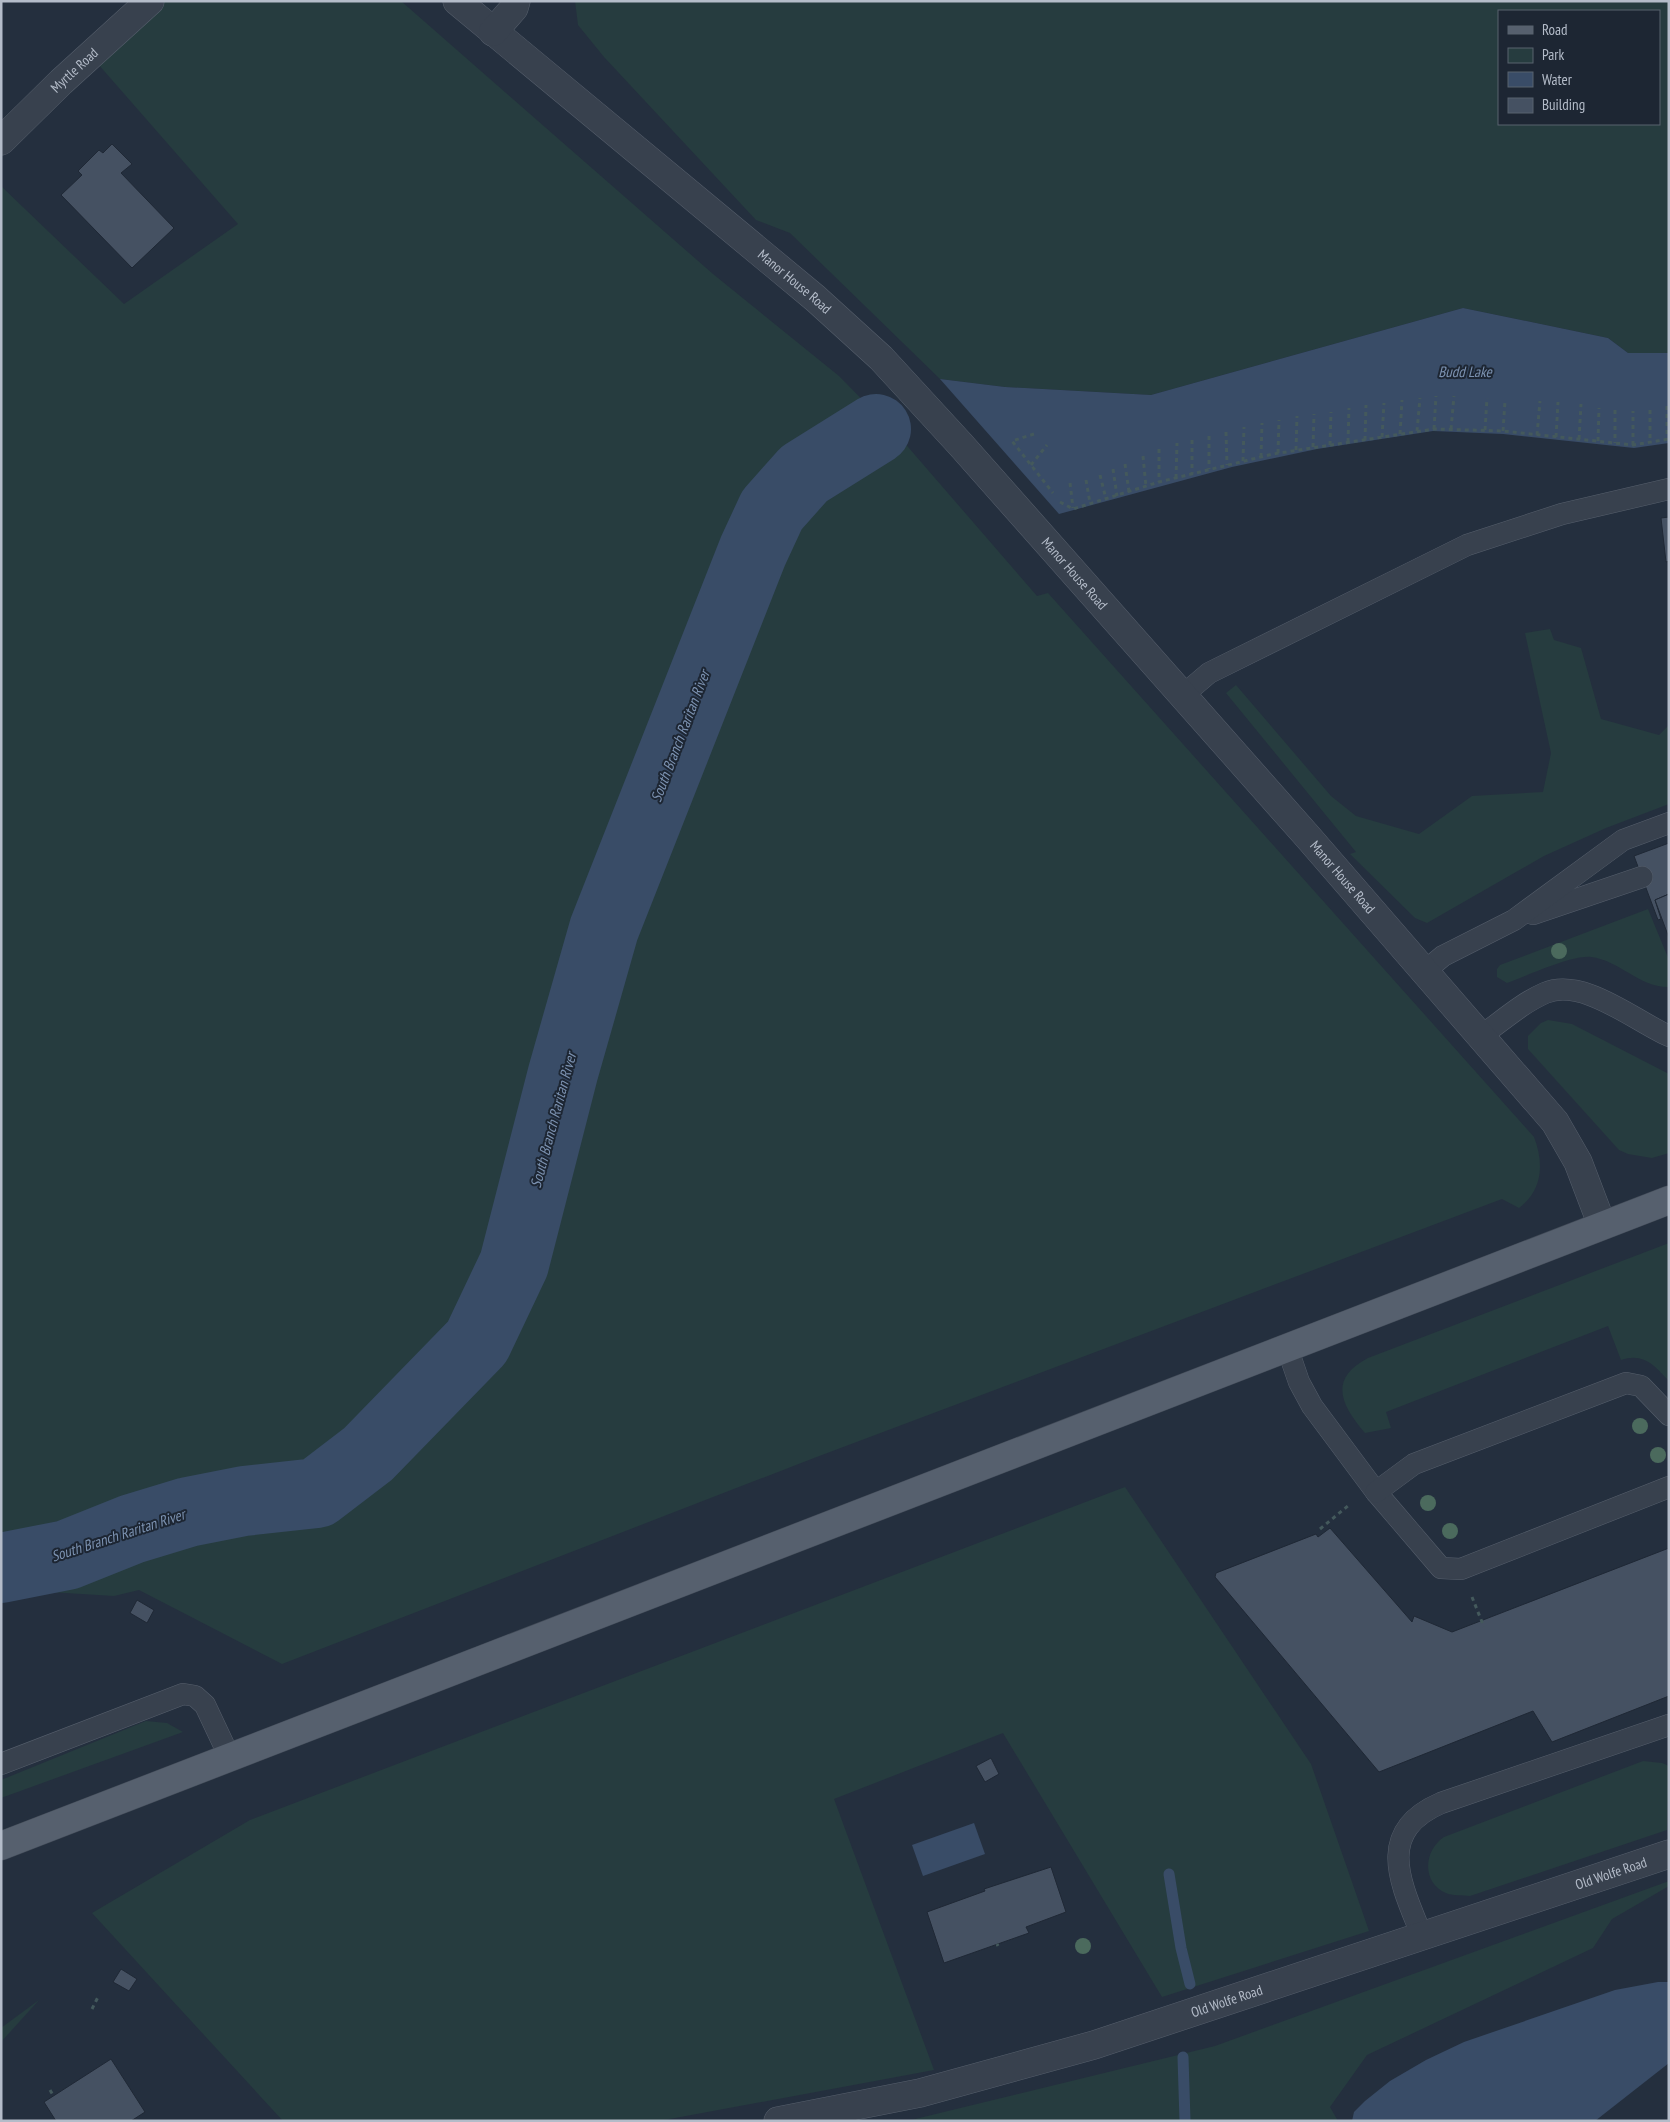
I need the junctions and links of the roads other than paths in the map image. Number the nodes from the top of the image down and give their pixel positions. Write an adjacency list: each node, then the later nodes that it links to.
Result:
1 (150, 1): 5 (street, Myrtle Road)
2 (457, 1): 4 (street, Manor House Road)
3 (516, 1): 4 (street)
4 (493, 32): 7 (street, Manor House Road)
5 (1, 141)
6 (1669, 489): 7 (lane)
7 (1182, 696): 11 (street, Manor House Road)
8 (1669, 823): 10 (lane)
9 (1642, 877): 10 (lane)
10 (1514, 920): 11 (lane)
11 (1425, 971): 12 (street, Manor House Road)
12 (1482, 1036): 13 (lane); 15 (street, Manor House Road)
13 (1669, 1036)
14 (1669, 1200): 15 (main road)
15 (1602, 1225): 16 (main road)
16 (1287, 1347): 19 (lane); 21 (main road)
17 (1669, 1415): 19 (lane)
18 (1669, 1487): 19 (lane)
19 (1376, 1492)
20 (1669, 1725): 25 (lane)
21 (229, 1756): 22 (lane); 23 (main road)
22 (1, 1764)
23 (1, 1846)
24 (1669, 1854): 25 (street, Old Wolfe Road)
25 (1422, 1936): 26 (street, Old Wolfe Road)
26 (778, 2121)

